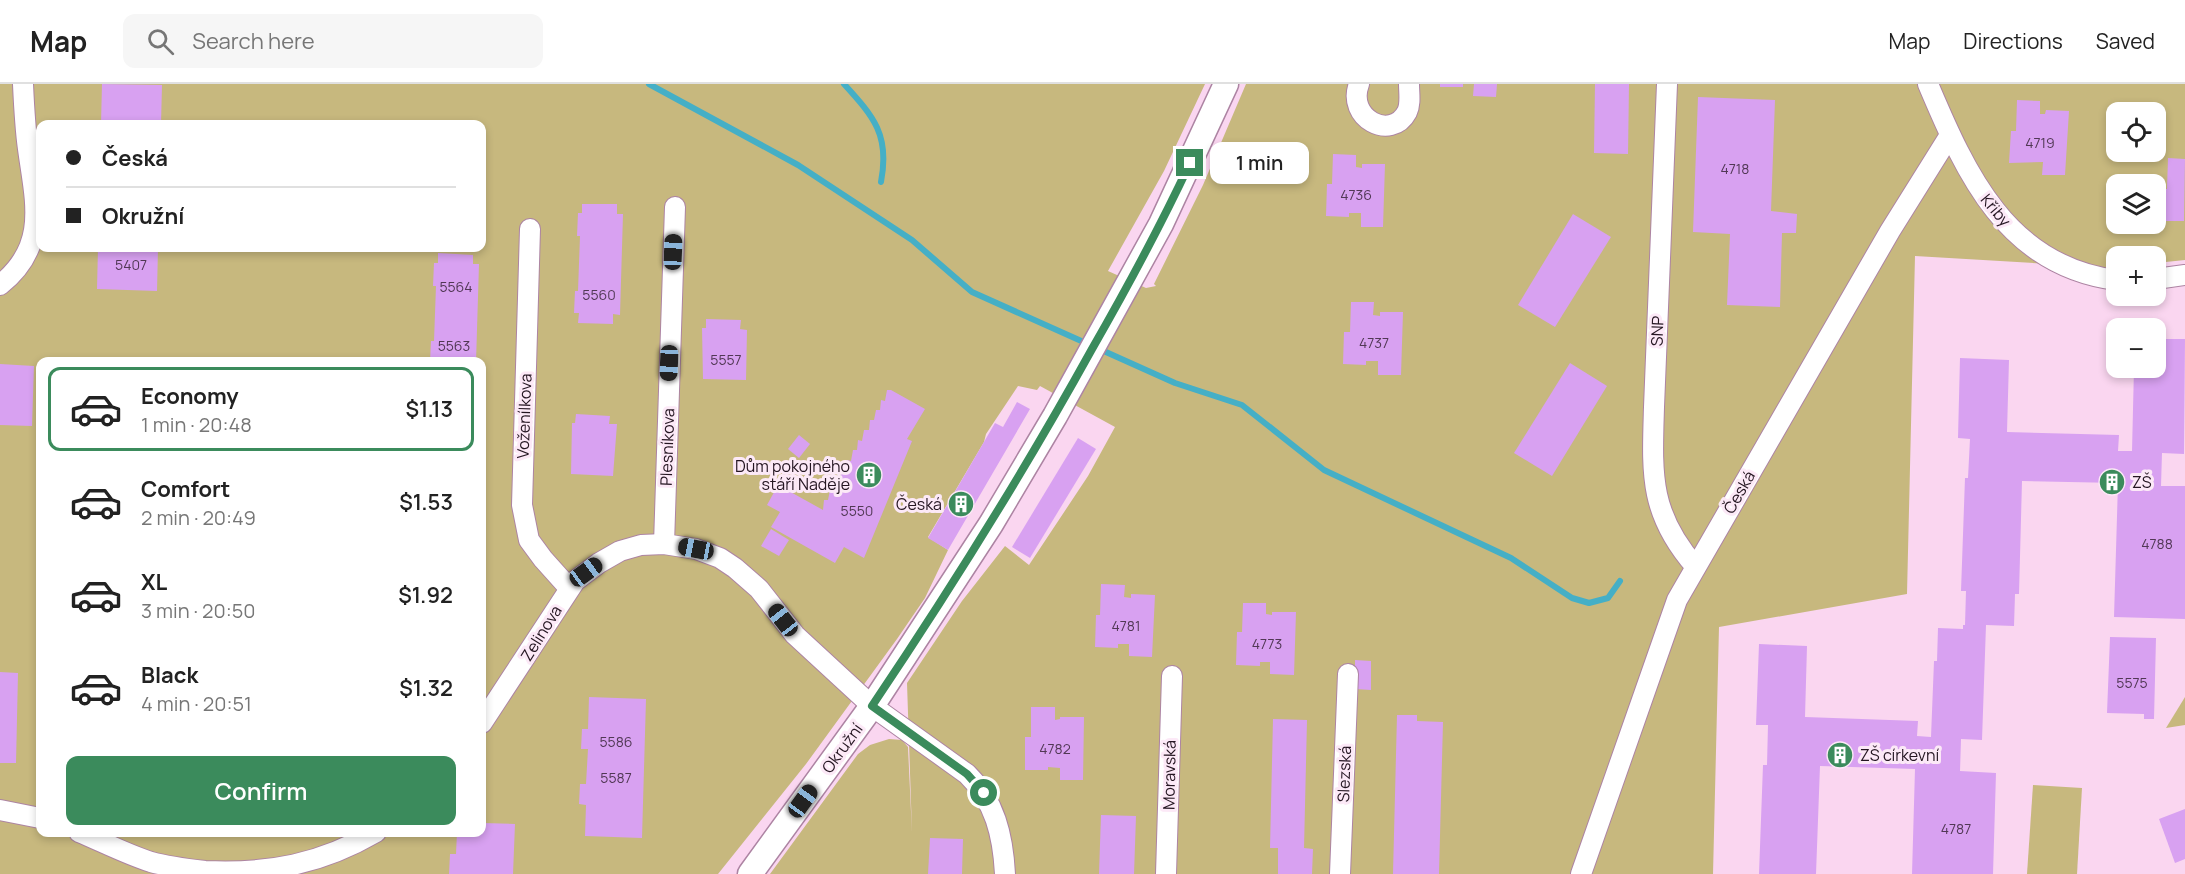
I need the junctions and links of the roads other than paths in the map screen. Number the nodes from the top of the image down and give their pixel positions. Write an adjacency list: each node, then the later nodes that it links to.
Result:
1 (23, 84): 13 (street)
2 (1226, 84): 19 (street, Okružní)
3 (1359, 84): 4 (street)
4 (1409, 84)
5 (1667, 84): 15 (street, SNP)
6 (1928, 84): 7 (street, Křiby)
7 (1950, 135): 11 (street, Křiby); 15 (street, Česká)
8 (675, 207): 14 (street, Plesníkova)
9 (530, 229): 16 (street, Voženílkova)
10 (2185, 275): 12 (street)
11 (2106, 278)
12 (2166, 278)
13 (0, 285)
14 (664, 544): 16 (street, Zelinova); 19 (street, Zelinova)
15 (1695, 566): 29 (street, Česká)
16 (569, 588): 20 (street, Zelinova)
17 (1348, 674): 28 (street, Slezská)
18 (1172, 676): 27 (street, Moravská)
19 (872, 706): 25 (street, Okružní); 26 (street)
20 (486, 717)
21 (0, 810): 22 (street)
22 (36, 817)
23 (91, 837): 24 (street)
24 (366, 837)
25 (750, 874)
26 (1005, 874)
27 (1166, 874)
28 (1340, 874)
29 (1581, 874)

